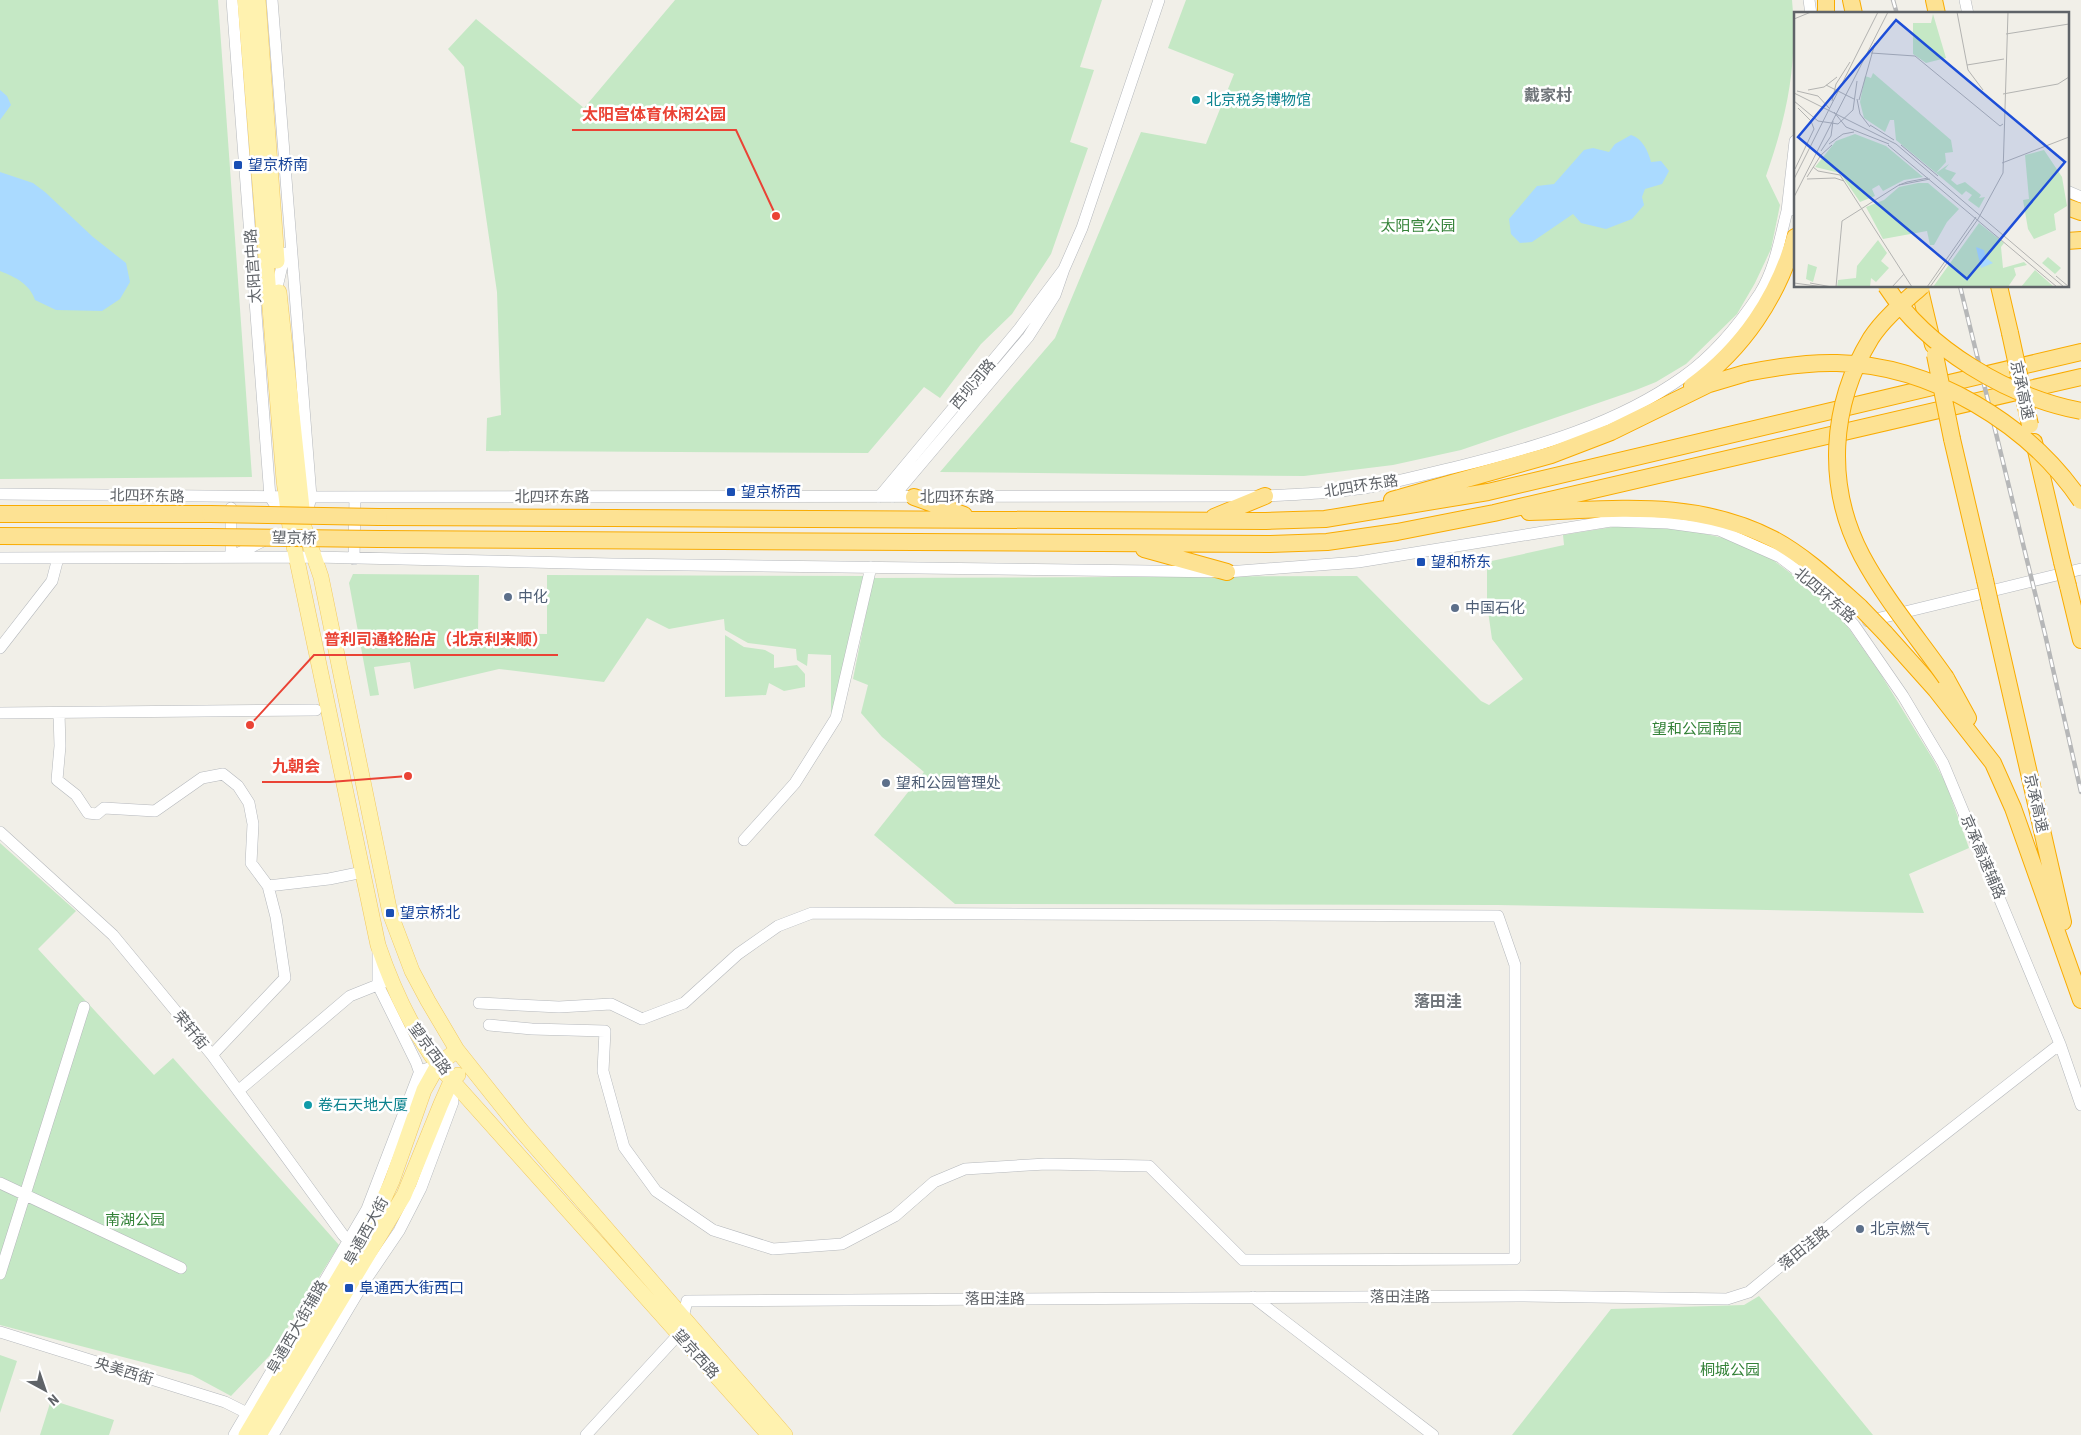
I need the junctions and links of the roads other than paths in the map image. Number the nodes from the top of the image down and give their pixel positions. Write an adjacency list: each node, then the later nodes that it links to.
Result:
1 (232, 0): 7 (street, 太阳宫中路)
2 (245, 0): 6 (main road, 太阳宫中路)
3 (258, 0): 22 (main road, 太阳宫中路)
4 (272, 0): 16 (street, 太阳宫中路)
5 (1159, 0): 21 (street, 西坝河路)
6 (247, 19): 7 (street); 20 (main road, 太阳宫中路)
7 (236, 54): 15 (street, 太阳宫中路)
8 (1794, 157): 9 (street)
9 (1792, 190): 13 (street)
10 (2068, 191): 11 (street)
11 (2081, 197)
12 (2068, 207): 14 (highway)
13 (1791, 210): 34 (street, 北四环东路)
14 (2081, 212)
15 (250, 231): 20 (street); 35 (street, 太阳宫中路)
16 (290, 231): 22 (street); 35 (street, 太阳宫中路)
17 (1794, 240): 29 (highway)
18 (2081, 240): 19 (highway)
19 (2068, 241)
20 (267, 266): 35 (main road, 太阳宫中路)
21 (1064, 269): 37 (street, 西坝河路); 38 (street, 西坝河路)
22 (278, 283): 35 (main road, 太阳宫中路)
23 (1888, 288): 30 (highway, bridge)
24 (1918, 288): 67 (highway, bridge)
25 (1920, 288): 73 (highway, 京承高速, bridge)
26 (1999, 288): 31 (highway, 京承高速, bridge)
27 (2081, 352): 46 (highway, 北四环东路)
28 (2081, 377): 42 (highway)
29 (1668, 403): 40 (highway, bridge); 46 (highway)
30 (2081, 411)
31 (2031, 430): 41 (highway); 62 (highway, 京承高速, bridge)
32 (0, 494): 33 (street, 北四环东路)
33 (232, 496): 35 (street, 北四环东路); 52 (street)
34 (1266, 496): 39 (street, 北四环东路); 48 (highway)
35 (292, 497): 36 (street, 北四环东路); 49 (main road); 49 (street, 太阳宫中路)
36 (355, 497): 37 (street, 北四环东路); 49 (street); 57 (street)
37 (879, 497): 38 (street, 北四环东路)
38 (893, 497): 39 (street, 北四环东路)
39 (914, 497): 47 (highway)
40 (2081, 501)
41 (2081, 509)
42 (1494, 513): 51 (highway); 67 (highway, bridge)
43 (0, 514): 44 (highway, 北四环东路)
44 (210, 514): 45 (highway, 望京桥, bridge)
45 (379, 516): 47 (highway, 北四环东路)
46 (1325, 518): 48 (highway, 北四环东路)
47 (975, 520): 48 (highway, 北四环东路)
48 (1206, 521)
49 (297, 527): 52 (street); 53 (main road, 望京西路); 54 (main road, 望京西路)
50 (0, 536): 51 (highway, 望京桥, bridge)
51 (1122, 543): 60 (highway)
52 (231, 557): 53 (street); 56 (street)
53 (297, 557): 54 (street, 北四环东路); 70 (main road, 望京西路)
54 (315, 557): 57 (street, 北四环东路); 78 (main road, 望京西路)
55 (0, 558): 56 (street)
56 (58, 558): 63 (street)
57 (354, 559): 58 (street, 北四环东路)
58 (872, 567): 60 (street, 北四环东路); 69 (street)
59 (2081, 569): 61 (street, 北四环东路)
60 (1227, 572): 61 (street, 北四环东路)
61 (1854, 625): 77 (street, 京承高速辅路)
62 (2081, 640)
63 (0, 648)
64 (316, 710): 66 (street)
65 (0, 713): 66 (street)
66 (60, 713): 71 (street)
67 (1993, 763): 73 (highway)
68 (0, 832): 79 (street, 荣轩街)
69 (744, 840)
70 (363, 872): 71 (street); 72 (main road, 望京西路)
71 (268, 886): 79 (street)
72 (384, 982): 80 (main road, 望京西路); 82 (street); 85 (street)
73 (2081, 1000)
74 (479, 1003): 76 (street)
75 (84, 1007): 88 (street)
76 (489, 1025)
77 (2060, 1044): 86 (street, 京承高速辅路); 92 (street, 落田洼路)
78 (457, 1050): 80 (main road, 阜通西大街); 81 (main road, 望京西路)
79 (212, 1055): 85 (street, 荣轩街)
80 (438, 1065): 82 (street); 83 (main road, 望京西路); 84 (main road, 阜通西大街)
81 (468, 1066): 83 (main road, 阜通西大街); 93 (main road, 望京西路)
82 (420, 1071): 84 (street); 89 (street, 阜通西大街辅路)
83 (452, 1080): 95 (main road, 望京西路); 99 (main road, 阜通西大街); 100 (street)
84 (424, 1090): 89 (main road, 阜通西大街)
85 (238, 1091): 89 (street, 荣轩街)
86 (2081, 1105)
87 (0, 1183): 88 (street)
88 (25, 1195): 90 (street); 91 (street)
89 (352, 1246): 96 (street, 阜通西大街辅路); 98 (main road, 阜通西大街)
90 (181, 1268)
91 (0, 1274)
92 (1253, 1297): 93 (street, 落田洼路); 104 (street)
93 (683, 1319): 95 (street, 落田洼路); 103 (main road, 望京西路)
94 (0, 1332): 96 (street, 央美西街)
95 (679, 1334): 101 (street); 102 (main road, 望京西路)
96 (247, 1413): 97 (street, 阜通西大街辅路)
97 (234, 1435)
98 (246, 1435)
99 (259, 1435)
100 (273, 1435)
101 (586, 1435)
102 (769, 1435)
103 (784, 1435)
104 (1433, 1435)

